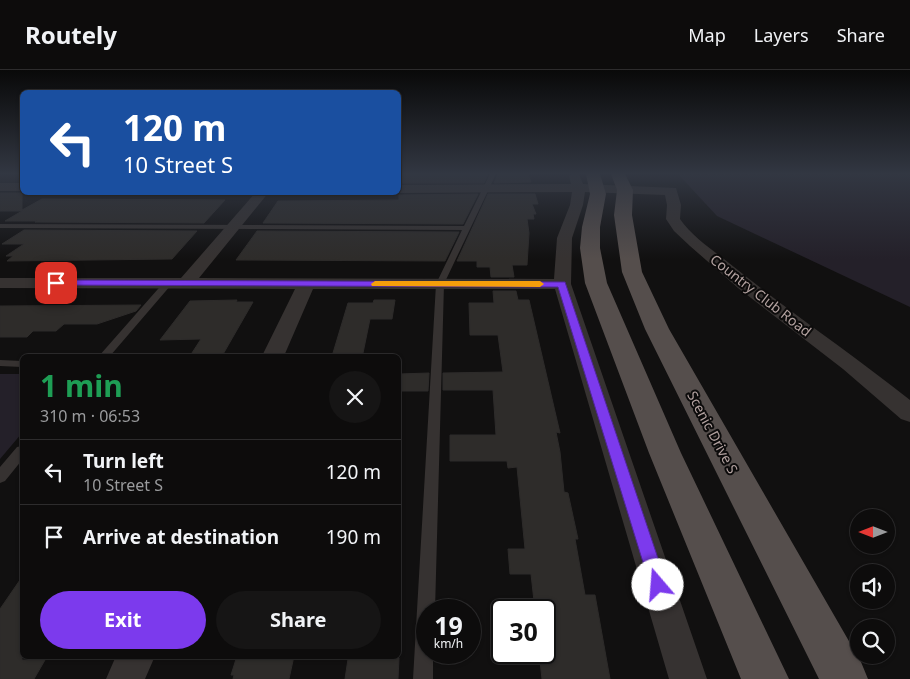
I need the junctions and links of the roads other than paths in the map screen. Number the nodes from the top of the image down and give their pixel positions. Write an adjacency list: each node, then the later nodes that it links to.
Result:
1 (253, 202): 8 (street)
2 (479, 202): 9 (lane)
3 (577, 202): 15 (street)
4 (595, 202): 27 (main road)
5 (614, 202): 28 (main road, Scenic Drive S)
6 (673, 202): 20 (street, Country Club Road)
7 (0, 226): 8 (lane)
8 (232, 226): 9 (lane); 12 (street)
9 (467, 228): 14 (lane)
10 (0, 283): 11 (street)
11 (168, 283): 12 (street); 16 (lane)
12 (186, 283): 13 (street)
13 (306, 284): 14 (street); 17 (street)
14 (440, 284): 15 (street); 25 (lane)
15 (562, 284): 26 (street)
16 (106, 354)
17 (274, 354)
18 (0, 364): 19 (lane)
19 (20, 364)
20 (910, 413)
21 (20, 453): 22 (lane)
22 (0, 477)
23 (135, 659): 24 (street)
24 (126, 679)
25 (423, 679)
26 (688, 679)
27 (765, 679)
28 (844, 679)

